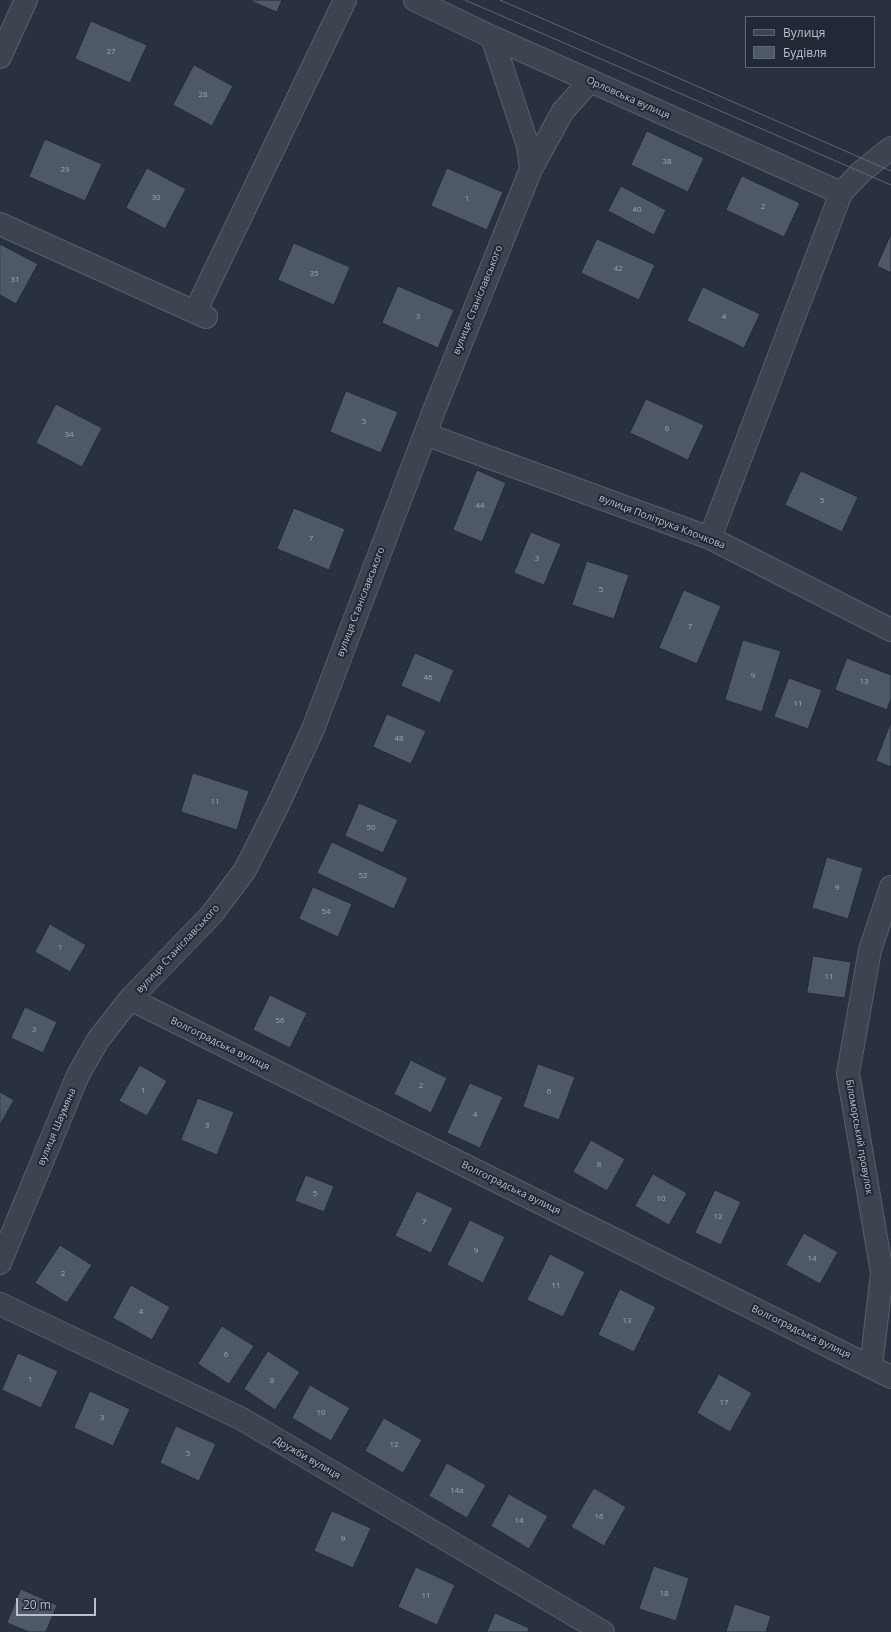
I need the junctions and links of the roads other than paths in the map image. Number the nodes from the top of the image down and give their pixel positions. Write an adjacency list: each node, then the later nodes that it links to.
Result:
1 (26, 0): 5 (street)
2 (345, 0): 10 (street)
3 (415, 0): 4 (street, Орловська вулиця)
4 (492, 37): 6 (street, Орловська вулиця); 8 (street, вулиця Станіславського)
5 (0, 57)
6 (590, 81): 8 (street, вулиця Станіславського); 9 (street, Орловська вулиця)
7 (889, 152): 9 (street)
8 (531, 169): 11 (street, вулиця Станіславського)
9 (841, 193): 12 (street)
10 (0, 224)
11 (425, 434): 12 (street, вулиця Політрука Клочкова); 15 (street, вулиця Станіславського)
12 (710, 538): 13 (street, вулиця Політрука Клочкова)
13 (891, 630)
14 (891, 887): 18 (street, Біломорський провулок)
15 (130, 999): 16 (street, вулиця Шаумяна); 18 (street, Волгоградська вулиця)
16 (0, 1263)
17 (0, 1304): 20 (street, Дружби вулиця)
18 (871, 1366): 19 (street, Волгоградська вулиця)
19 (891, 1377)
20 (603, 1632)

